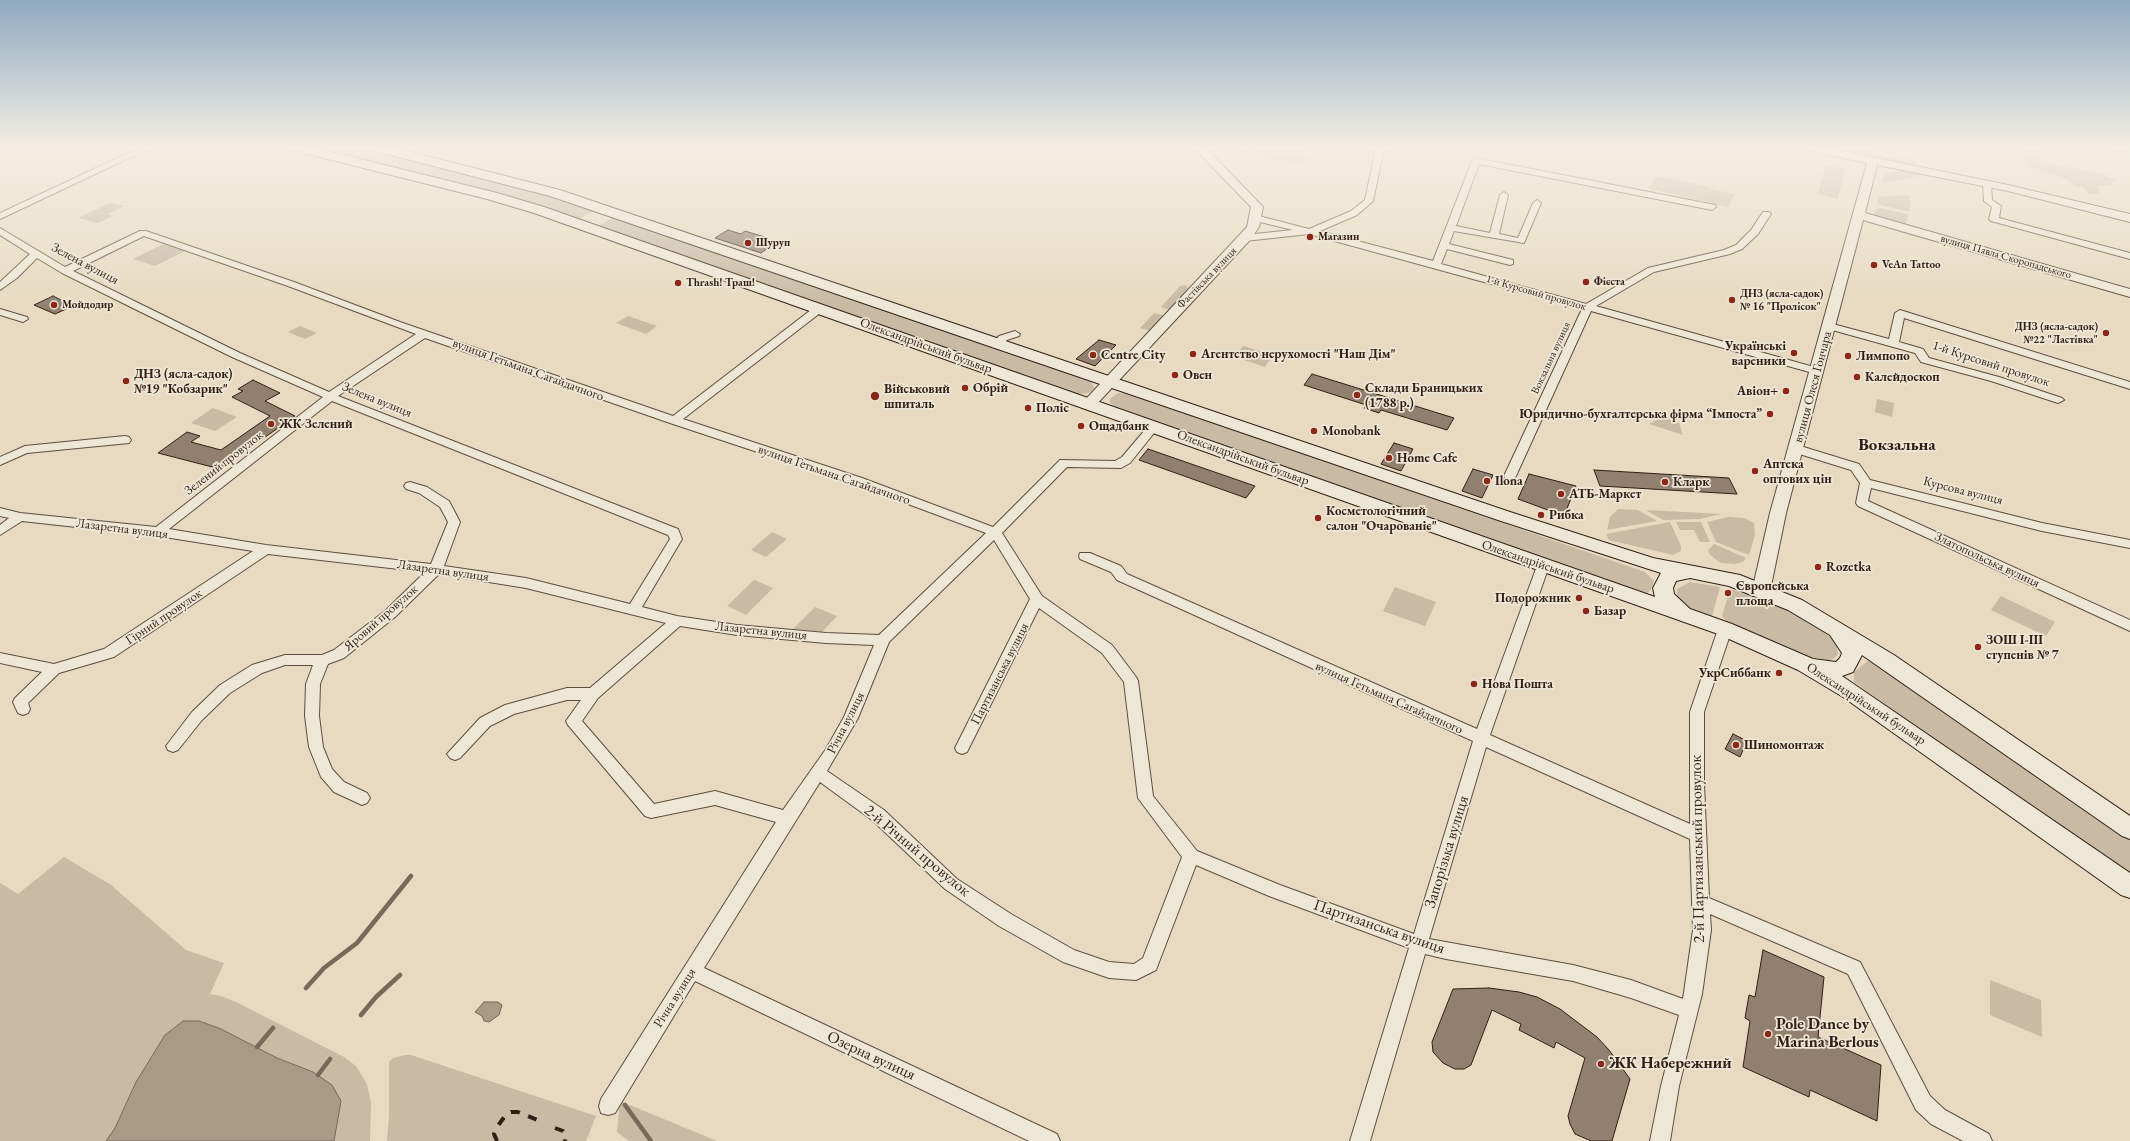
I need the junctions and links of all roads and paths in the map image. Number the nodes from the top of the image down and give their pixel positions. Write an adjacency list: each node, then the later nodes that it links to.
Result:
1 (32, 201): 17 (street)
2 (508, 201): 20 (main road, Олександрійський бульвар)
3 (578, 201): 14 (main road, Олександрійський бульвар)
4 (1252, 201): 18 (street)
5 (1369, 201): 23 (street)
6 (1462, 201): 21 (street)
7 (1502, 201): 24 (street)
8 (1682, 201): 13 (street)
9 (1862, 201): 16 (street, вулиця Олеся Гончара)
10 (1988, 201): 28 (street)
11 (2060, 201): 19 (street)
12 (1537, 203): 24 (street)
13 (1712, 207)
14 (608, 211): 20 (main road); 41 (main road, Олександрійський бульвар)
15 (1766, 214): 34 (street)
16 (1858, 215): 33 (street, вулиця Павла Скоропадського); 38 (street, вулиця Олеся Гончара)
17 (0, 216)
18 (1255, 218): 23 (street, 1-й Курсовий провулок); 25 (street, Фастівська вулиця)
19 (2130, 218)
20 (581, 226): 35 (main road, Олександрійський бульвар)
21 (1452, 228): 24 (street); 26 (street)
22 (0, 231): 27 (street, Зелена вулиця)
23 (1312, 231): 25 (street); 30 (street, 1-й Курсовий провулок)
24 (1494, 236)
25 (1245, 238): 44 (street, Фастівська вулиця)
26 (1444, 246): 29 (street); 30 (street)
27 (36, 253): 31 (street, Зелена вулиця); 32 (street)
28 (2130, 256)
29 (1510, 262)
30 (1436, 265): 34 (street, 1-й Курсовий провулок)
31 (65, 271): 39 (street, вулиця Гетьмана Сагайдачного); 46 (street, Зелена вулиця)
32 (0, 287)
33 (2130, 293)
34 (1588, 307): 43 (street, 1-й Курсовий провулок); 54 (street, Вокзальна вулиця)
35 (820, 308): 48 (main road, Олександрійський бульвар); 49 (street)
36 (0, 312): 37 (street)
37 (23, 319)
38 (1829, 326): 42 (street); 43 (street, вулиця Олеся Гончара)
39 (425, 333): 46 (street, Зелений провулок); 49 (street, вулиця Гетьмана Сагайдачного)
40 (1015, 334): 41 (street)
41 (996, 344): 44 (main road, Олександрійський бульвар)
42 (1893, 344): 45 (street); 47 (street, 1-й Курсовий провулок)
43 (1817, 371): 52 (street, вулиця Олеся Гончара)
44 (1108, 382): 48 (street, Фастівська вулиця); 67 (main road, Олександрійський бульвар)
45 (2130, 386)
46 (330, 397): 60 (street, Зелений провулок); 70 (street, Зелена вулиця)
47 (2058, 400)
48 (1090, 403): 50 (main road, Олександрійський бульвар)
49 (674, 421): 61 (street, вулиця Гетьмана Сагайдачного)
50 (1154, 426): 61 (street, Річна вулиця); 65 (main road, Олександрійський бульвар)
51 (125, 440): 53 (street)
52 (1797, 449): 55 (street); 68 (street, вулиця Олеся Гончара)
53 (0, 461)
54 (1510, 476)
55 (1866, 483): 62 (street, Курсова вулиця); 73 (street, Златопольська вулиця)
56 (410, 486): 66 (street)
57 (0, 512): 58 (street, Лазаретна вулиця)
58 (20, 517): 59 (street); 60 (street, Лазаретна вулиця)
59 (0, 531)
60 (158, 532): 63 (street, Лазаретна вулиця)
61 (995, 532): 69 (street, Партизанська вулиця); 76 (street, Річна вулиця)
62 (2130, 544)
63 (266, 549): 66 (street, Лазаретна вулиця); 80 (street, Гірний провулок)
64 (1085, 556): 83 (street, вулиця Гетьмана Сагайдачного)
65 (1543, 566): 71 (main road, Олександрійський бульвар); 83 (street, Запорізька вулиця)
66 (436, 568): 70 (street, Лазаретна вулиця); 78 (street, Яровий провулок)
67 (1688, 572): 68 (main road, Олександрійський бульвар); 71 (main road)
68 (1761, 591): 74 (main road, Олександрійський бульвар)
69 (1037, 599): 85 (street, Партизанська вулиця); 92 (street, Партизанська вулиця)
70 (633, 610): 72 (street, Лазаретна вулиця)
71 (1687, 615): 75 (main road, Олександрійський бульвар)
72 (677, 621): 76 (street, Лазаретна вулиця); 81 (street)
73 (2130, 626)
74 (1832, 627): 79 (main road); 90 (main road, Олександрійський бульвар)
75 (1725, 629): 79 (main road, Олександрійський бульвар); 91 (street, 2-й Партизанський провулок)
76 (884, 640): 87 (street, Річна вулиця)
77 (0, 658): 80 (street, Гірний провулок)
78 (322, 660): 84 (street, Яровий провулок); 88 (street)
79 (1805, 664): 93 (main road, Олександрійський бульвар)
80 (54, 670): 82 (street, Гірний провулок)
81 (593, 694): 86 (street); 89 (street)
82 (23, 709)
83 (1481, 739): 91 (street, вулиця Гетьмана Сагайдачного); 95 (street, Запорізька вулиця)
84 (174, 746)
85 (962, 748)
86 (454, 754)
87 (818, 773): 89 (street, Річна вулиця); 92 (street, 2-й Річний провулок)
88 (362, 798)
89 (787, 818): 96 (street, Річна вулиця)
90 (2130, 828)
91 (1698, 835): 94 (street, 2-й Партизанський провулок)
92 (1191, 856): 95 (street, Партизанська вулиця)
93 (2130, 887)
94 (1701, 902): 97 (street, 2-й Партизанський провулок); 102 (street)
95 (1418, 944): 97 (street, Партизанська вулиця); 100 (street, Запорізька вулиця)
96 (692, 971): 98 (street, Річна вулиця); 99 (street, Озерна вулиця)
97 (1688, 1010): 101 (street, 2-й Партизанський провулок)
98 (608, 1106)
99 (1050, 1141)
100 (1360, 1141)
101 (1660, 1141)
102 (1982, 1141)

